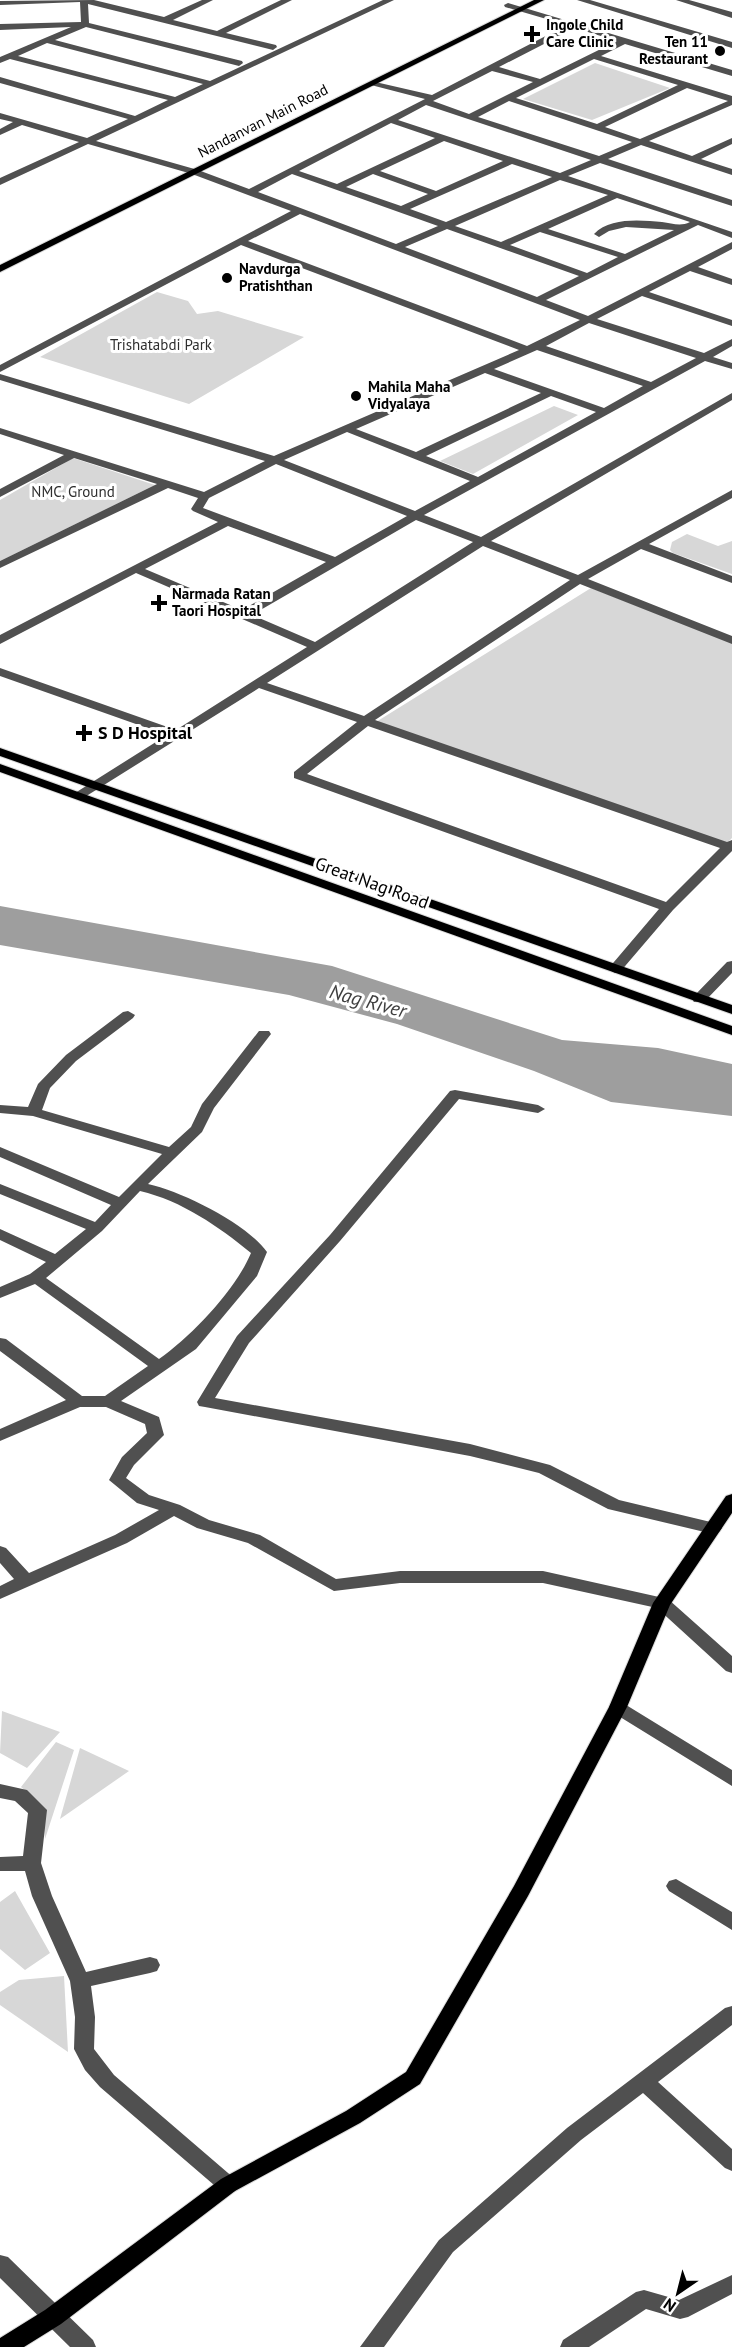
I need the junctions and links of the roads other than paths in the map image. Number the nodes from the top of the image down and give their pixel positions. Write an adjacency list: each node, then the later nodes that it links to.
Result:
1 (83, 0): 11 (street); 15 (street); 16 (street)
2 (209, 0): 15 (street)
3 (288, 0): 19 (street)
4 (372, 0): 23 (street)
5 (390, 0): 30 (street)
6 (540, 0): 12 (main road, Nandanvan Main Road)
7 (581, 0): 13 (street)
8 (622, 0): 13 (street)
9 (680, 0): 10 (street)
10 (692, 1): 14 (street)
11 (0, 3)
12 (520, 4): 17 (street); 32 (main road, Nandanvan Main Road); 54 (main road)
13 (606, 7): 22 (street)
14 (732, 15)
15 (165, 20): 19 (street)
16 (85, 24): 18 (street); 20 (street); 26 (street)
17 (574, 25): 21 (street); 27 (street)
18 (0, 27)
19 (219, 33): 23 (street)
20 (45, 40): 25 (street); 30 (street)
21 (624, 40): 24 (street); 28 (street)
22 (732, 45)
23 (273, 46): 26 (street)
24 (593, 56): 31 (street); 33 (street)
25 (5, 58): 34 (street)
26 (239, 63): 30 (street)
27 (492, 68): 31 (street); 36 (street)
28 (732, 73)
29 (0, 80): 39 (street)
30 (204, 82): 34 (street)
31 (541, 82): 35 (street)
32 (374, 83): 36 (street); 57 (main road, Nandanvan Main Road)
33 (686, 85): 37 (street); 44 (street)
34 (168, 98): 39 (street); 41 (street)
35 (508, 98): 40 (street); 44 (street)
36 (429, 100): 40 (street); 42 (street)
37 (732, 101): 50 (street)
38 (0, 116): 43 (street)
39 (124, 116): 41 (street); 46 (street)
40 (470, 117): 53 (street)
41 (134, 118): 48 (street)
42 (390, 120): 47 (street); 55 (street)
43 (21, 122): 45 (street); 46 (street)
44 (598, 127): 50 (street)
45 (0, 132)
46 (77, 137): 48 (street); 59 (street)
47 (443, 138): 52 (street); 56 (street)
48 (88, 140): 54 (street); 61 (street)
49 (732, 141): 51 (street)
50 (641, 143): 51 (street); 53 (street)
51 (693, 159): 58 (street)
52 (512, 160): 60 (street); 64 (street)
53 (601, 160): 60 (street); 66 (street)
54 (182, 168): 57 (street); 80 (main road)
55 (291, 171): 62 (street); 63 (street)
56 (372, 171): 62 (street); 64 (street)
57 (195, 172): 63 (street); 82 (main road, Nandanvan Main Road)
58 (732, 172)
59 (0, 173)
60 (563, 176): 65 (street); 70 (street)
61 (0, 182)
62 (338, 187): 68 (street)
63 (251, 192): 67 (street)
64 (437, 194): 68 (street)
65 (618, 195): 69 (street); 71 (street)
66 (732, 203)
67 (301, 210): 75 (street); 78 (street)
68 (400, 210): 70 (street)
69 (698, 222): 72 (street); 74 (street)
70 (444, 226): 77 (street); 78 (street)
71 (539, 229): 77 (street); 79 (street)
72 (684, 229): 73 (street); 79 (street)
73 (598, 234)
74 (732, 235)
75 (240, 241): 91 (street); 95 (street)
76 (732, 245): 81 (street)
77 (500, 246): 83 (street)
78 (395, 248): 86 (street)
79 (626, 257): 83 (street)
80 (0, 259)
81 (689, 267): 84 (street); 85 (street)
82 (0, 269)
83 (587, 276): 86 (street)
84 (732, 282)
85 (640, 292): 87 (street); 88 (street)
86 (538, 300): 87 (street)
87 (587, 319): 90 (street); 92 (street)
88 (732, 323)
89 (732, 342): 92 (street)
90 (537, 346): 91 (street); 97 (street)
91 (525, 349): 94 (street)
92 (703, 358): 93 (street); 97 (street)
93 (732, 366)
94 (482, 368): 98 (street); 101 (street)
95 (0, 369)
96 (0, 377): 105 (street)
97 (652, 386): 100 (street)
98 (551, 392): 100 (street); 104 (street)
99 (732, 396): 113 (street)
100 (605, 412): 106 (street)
101 (348, 429): 104 (street); 105 (street)
102 (0, 431): 103 (street)
103 (73, 454): 107 (street); 109 (street)
104 (417, 456): 106 (street)
105 (276, 460): 110 (street); 111 (street)
106 (479, 481): 111 (street)
107 (167, 484): 110 (street); 116 (street)
108 (732, 493): 114 (street)
109 (0, 494)
110 (205, 496): 112 (street)
111 (416, 515): 113 (street); 115 (street)
112 (227, 522): 115 (street); 117 (street)
113 (483, 542): 118 (street); 123 (street)
114 (642, 546): 118 (street); 119 (street)
115 (337, 562): 120 (street)
116 (0, 565)
117 (136, 569): 120 (street); 121 (street)
118 (578, 580): 122 (street); 126 (street)
119 (732, 580)
120 (243, 615): 123 (street)
121 (0, 640)
122 (732, 640)
123 (315, 646): 125 (street)
124 (0, 672): 127 (street)
125 (256, 683): 126 (street); 127 (street)
126 (366, 721): 132 (street); 133 (street)
127 (175, 734): 130 (street)
128 (0, 752): 130 (main road, Great Nag Road)
129 (0, 768): 131 (main road, Great Nag Road)
130 (94, 786): 131 (street); 135 (main road, Great Nag Road)
131 (80, 796): 139 (main road, Great Nag Road)
132 (730, 845): 133 (street)
133 (668, 907): 135 (street)
134 (732, 965): 136 (street)
135 (615, 969): 136 (main road, Great Nag Road)
136 (699, 999): 137 (main road, Great Nag Road)
137 (732, 1010)
138 (128, 1015): 143 (street)
139 (732, 1031)
140 (264, 1034): 145 (street)
141 (0, 1109): 143 (street)
142 (538, 1109): 161 (street)
143 (34, 1112): 145 (street)
144 (0, 1152): 148 (street)
145 (174, 1153): 146 (street)
146 (137, 1186): 148 (street); 155 (street)
147 (0, 1188): 149 (street)
148 (121, 1204): 149 (street)
149 (97, 1228): 151 (street)
150 (0, 1234): 151 (street)
151 (57, 1261): 152 (street)
152 (36, 1278): 153 (street); 155 (street)
153 (0, 1293)
154 (0, 1343): 156 (street)
155 (159, 1366): 157 (street)
156 (78, 1401): 157 (street); 158 (street)
157 (108, 1402): 160 (street)
158 (0, 1436)
159 (730, 1507): 161 (main road)
160 (174, 1509): 163 (street); 165 (street)
161 (713, 1528): 165 (main road)
162 (0, 1552): 163 (street)
163 (25, 1580): 164 (street)
164 (0, 1593)
165 (662, 1603): 166 (street); 167 (main road)
166 (732, 1666)
167 (618, 1707): 168 (street); 179 (main road)
168 (732, 1779)
169 (0, 1791): 171 (street)
170 (0, 1863): 171 (street)
171 (32, 1863): 175 (street)
172 (675, 1886): 173 (street)
173 (732, 1922)
174 (150, 1965): 175 (street)
175 (80, 1981): 179 (street)
176 (732, 2014): 177 (street)
177 (643, 2081): 178 (street); 185 (street)
178 (732, 2162)
179 (228, 2184): 182 (main road)
180 (0, 2264): 182 (street)
181 (732, 2284): 186 (street)
182 (53, 2317): 183 (main road); 184 (street)
183 (5, 2347)
184 (85, 2347)
185 (371, 2347)
186 (571, 2347)

